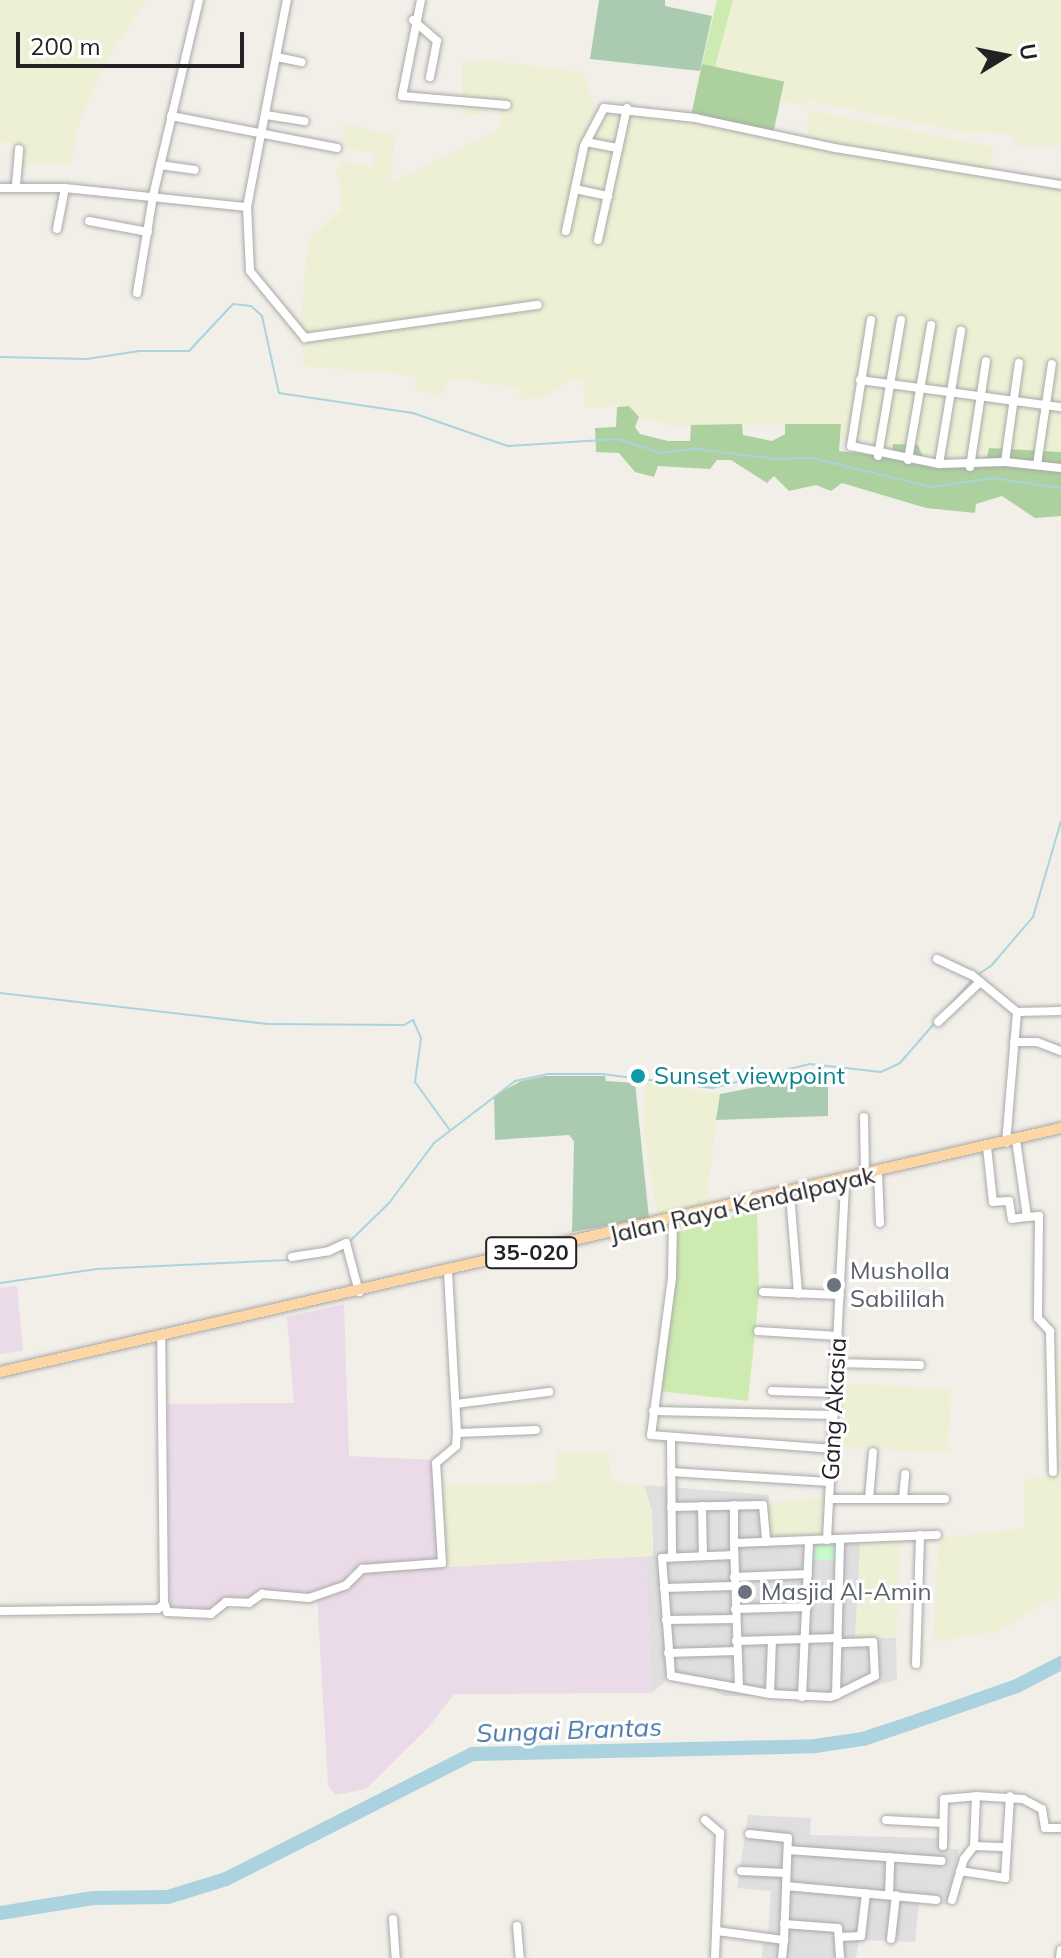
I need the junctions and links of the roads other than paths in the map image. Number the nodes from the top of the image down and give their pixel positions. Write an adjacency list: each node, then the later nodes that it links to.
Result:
1 (199, 0): 11 (street)
2 (287, 0): 5 (street)
3 (418, 1): 4 (street)
4 (414, 17): 7 (street); 8 (street)
5 (277, 57): 6 (street); 10 (street)
6 (301, 62)
7 (430, 77)
8 (507, 105)
9 (627, 108): 14 (street); 16 (street); 21 (street)
10 (266, 115): 12 (street); 13 (street)
11 (171, 116): 13 (street); 18 (street)
12 (305, 121)
13 (262, 132): 15 (street); 27 (street)
14 (586, 142): 16 (street); 24 (street)
15 (337, 148)
16 (618, 148): 26 (street)
17 (19, 149): 20 (street)
18 (160, 165): 19 (street); 25 (street)
19 (195, 170)
20 (16, 185): 22 (street); 23 (street)
21 (1061, 185)
22 (0, 188)
23 (65, 188): 25 (street); 29 (street)
24 (575, 189): 26 (street); 30 (street)
25 (153, 196): 27 (street); 31 (street)
26 (608, 196): 32 (street)
27 (247, 207): 34 (street)
28 (89, 221): 31 (street)
29 (57, 229)
30 (566, 231)
31 (148, 232): 33 (street)
32 (598, 240)
33 (137, 293)
34 (538, 305)
35 (871, 320): 42 (street)
36 (901, 320): 43 (street)
37 (931, 325): 44 (street)
38 (961, 331): 45 (street)
39 (986, 361): 46 (street)
40 (1019, 363): 47 (street)
41 (1052, 364): 48 (street)
42 (860, 380): 43 (street); 50 (street)
43 (891, 385): 44 (street); 50 (street)
44 (922, 390): 45 (street); 51 (street)
45 (953, 395): 46 (street); 53 (street)
46 (983, 399): 47 (street); 55 (street)
47 (1015, 403): 48 (street); 52 (street)
48 (1047, 406): 49 (street); 54 (street)
49 (1061, 407)
50 (878, 456): 51 (street)
51 (908, 460): 53 (street)
52 (1005, 462): 54 (street); 55 (street)
53 (939, 464): 55 (street)
54 (1037, 465): 56 (street)
55 (970, 467)
56 (1061, 468)
57 (937, 959): 58 (street)
58 (977, 979): 60 (street); 61 (street)
59 (1061, 1011): 60 (street)
60 (1017, 1012): 62 (street)
61 (938, 1022)
62 (1014, 1042): 63 (street); 66 (street)
63 (1061, 1051)
64 (864, 1117): 69 (street)
65 (1061, 1128): 66 (main road, Jalan Raya Kendalpayak / 35-020)
66 (1011, 1142): 67 (main road, Jalan Raya Kendalpayak / 35-020); 72 (street)
67 (987, 1147): 68 (main road, Jalan Raya Kendalpayak / 35-020); 72 (street)
68 (878, 1174): 69 (main road, Jalan Raya Kendalpayak / 35-020); 74 (street)
69 (865, 1177): 70 (main road, Jalan Raya Kendalpayak / 35-020)
70 (845, 1181): 71 (main road, Jalan Raya Kendalpayak / 35-020); 80 (street, Gang Akasia)
71 (790, 1194): 73 (main road, Jalan Raya Kendalpayak / 35-020); 79 (street)
72 (1027, 1217): 99 (street)
73 (673, 1220): 76 (main road, Jalan Raya Kendalpayak / 35-020); 91 (street)
74 (880, 1223)
75 (292, 1257): 77 (street)
76 (448, 1270): 77 (main road, Jalan Raya Kendalpayak / 35-020); 90 (street)
77 (359, 1292): 82 (main road, Jalan Raya Kendalpayak / 35-020)
78 (763, 1292): 79 (street)
79 (798, 1294): 80 (street)
80 (840, 1295): 83 (street, Gang Akasia)
81 (758, 1331): 83 (street)
82 (161, 1336): 86 (main road, Jalan Raya Kendalpayak / 35-020); 122 (street)
83 (838, 1336): 84 (street, Gang Akasia)
84 (836, 1363): 85 (street); 89 (street, Gang Akasia)
85 (920, 1365)
86 (0, 1372)
87 (772, 1391): 89 (street)
88 (549, 1392): 90 (street)
89 (835, 1393): 92 (street, Gang Akasia)
90 (456, 1404): 94 (street)
91 (653, 1411): 92 (street); 95 (street)
92 (834, 1415): 96 (street, Gang Akasia)
93 (536, 1430): 94 (street)
94 (457, 1433): 122 (street)
95 (671, 1438): 96 (street); 98 (street)
96 (832, 1449): 101 (street, Gang Akasia)
97 (873, 1452): 103 (street)
98 (671, 1472): 101 (street); 108 (street)
99 (1053, 1472)
100 (905, 1474): 104 (street)
101 (830, 1482): 102 (street, Gang Akasia)
102 (829, 1499): 103 (street); 112 (street, Gang Akasia)
103 (869, 1499): 104 (street)
104 (903, 1499): 105 (street)
105 (945, 1499)
106 (734, 1505): 107 (street); 114 (street); 115 (street)
107 (702, 1506): 108 (street); 118 (street)
108 (671, 1507): 117 (street)
109 (920, 1535): 110 (street); 111 (street); 133 (street)
110 (937, 1535)
111 (840, 1539): 112 (street); 129 (street)
112 (827, 1540): 113 (street)
113 (809, 1541): 114 (street); 119 (street)
114 (766, 1542): 115 (street)
115 (734, 1543): 116 (street)
116 (734, 1555): 118 (street); 120 (street)
117 (672, 1556): 118 (street); 121 (street)
118 (703, 1556)
119 (808, 1574): 120 (street); 123 (street)
120 (734, 1582): 121 (street); 125 (street)
121 (664, 1588): 126 (street)
122 (164, 1602): 124 (street)
123 (807, 1607): 125 (street); 127 (street)
124 (0, 1611)
125 (735, 1614): 126 (street); 130 (street)
126 (666, 1620): 132 (street)
127 (805, 1639): 128 (street); 129 (street); 137 (street)
128 (772, 1640): 130 (street); 135 (street)
129 (838, 1640): 136 (street); 136 (street)
130 (736, 1641): 131 (street)
131 (737, 1651): 132 (street); 134 (street)
132 (668, 1653): 134 (street)
133 (916, 1664)
134 (739, 1687): 135 (street)
135 (770, 1694): 137 (street)
136 (836, 1695): 137 (street)
137 (802, 1697)
138 (976, 1796): 139 (street); 142 (street); 146 (street)
139 (1010, 1796): 143 (street); 147 (street)
140 (705, 1820): 162 (street)
141 (886, 1820): 142 (street)
142 (943, 1823): 145 (street)
143 (1061, 1828)
144 (749, 1834): 148 (street)
145 (943, 1846)
146 (974, 1846): 147 (street); 152 (street)
147 (1007, 1847): 152 (street)
148 (788, 1850): 149 (street); 153 (street)
149 (890, 1857): 150 (street); 156 (street)
150 (942, 1861)
151 (741, 1871): 153 (street)
152 (960, 1871): 158 (street)
153 (786, 1873): 154 (street)
154 (786, 1886): 155 (street); 160 (street)
155 (866, 1893): 156 (street); 163 (street)
156 (893, 1895): 157 (street); 164 (street)
157 (936, 1900)
158 (952, 1900)
159 (393, 1919): 167 (street)
160 (784, 1924): 163 (street); 165 (street)
161 (517, 1926): 168 (street)
162 (717, 1931): 165 (street); 169 (street)
163 (841, 1937): 171 (street)
164 (891, 1939)
165 (784, 1940): 170 (street)
166 (1061, 1950): 172 (street)
167 (396, 1958)
168 (520, 1958)
169 (715, 1958)
170 (782, 1958)
171 (840, 1958)
172 (1060, 1958)

